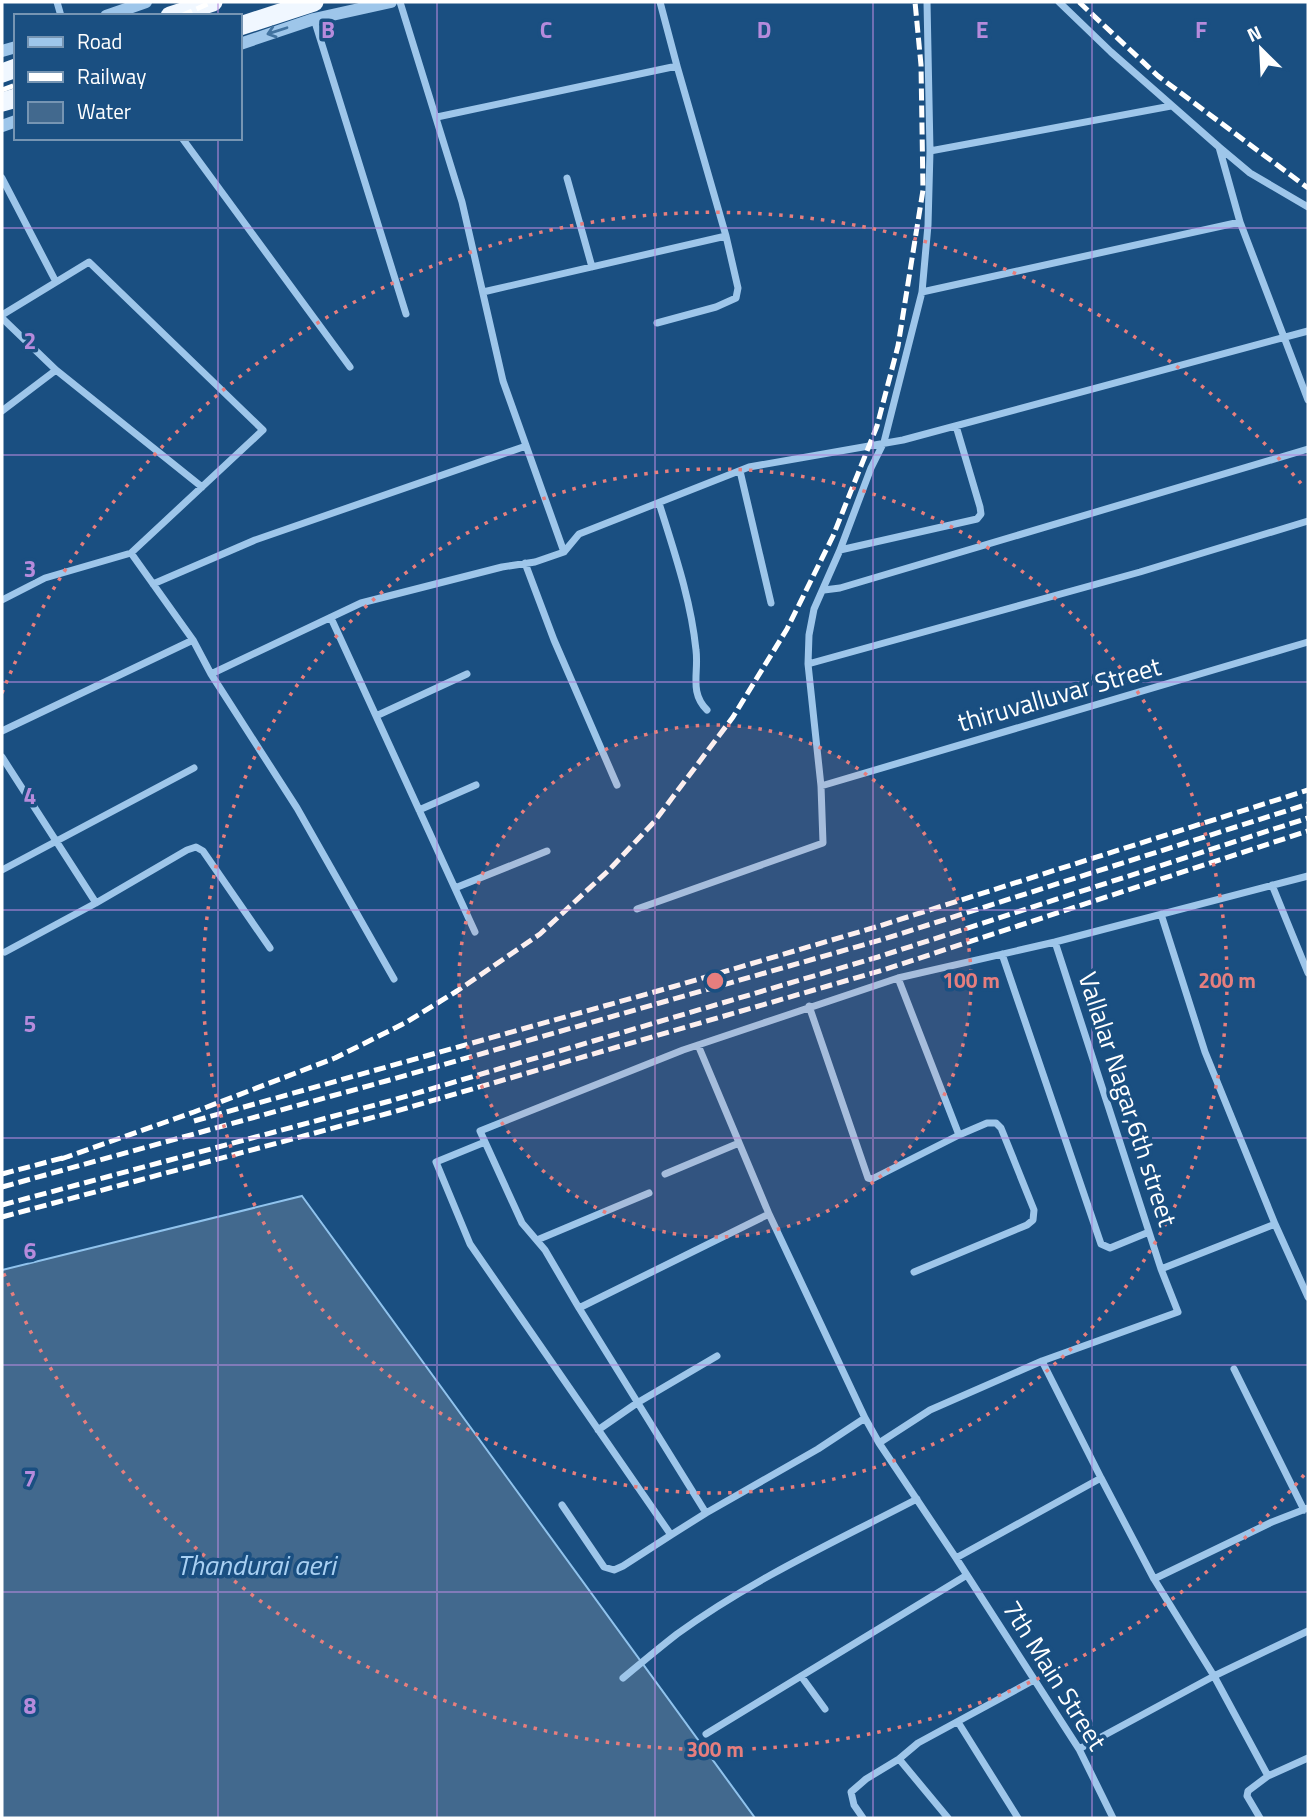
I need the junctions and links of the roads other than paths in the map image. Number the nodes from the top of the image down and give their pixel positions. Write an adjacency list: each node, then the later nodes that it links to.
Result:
1 (146, 2): 9 (street)
2 (213, 2): 10 (highway)
3 (391, 2): 8 (street)
4 (400, 2): 15 (street)
5 (660, 2): 13 (street)
6 (927, 2): 18 (street)
7 (1059, 2): 14 (street)
8 (309, 9): 11 (highway); 12 (street, one-way to 12); 28 (street)
9 (112, 14)
10 (176, 14)
11 (242, 26)
12 (242, 43)
13 (677, 66): 15 (street); 23 (street)
14 (1171, 106): 17 (street); 18 (street)
15 (437, 117): 26 (street)
16 (183, 140): 33 (street)
17 (1219, 147): 21 (street); 22 (street)
18 (930, 151): 27 (street)
19 (2, 177): 25 (street)
20 (567, 178): 24 (street)
21 (1308, 207)
22 (1240, 222): 27 (street); 32 (street)
23 (726, 236): 24 (street); 30 (street)
24 (592, 267): 26 (street)
25 (55, 282): 29 (street); 42 (street)
26 (483, 292): 39 (street)
27 (922, 292): 38 (street)
28 (407, 314)
29 (2, 316): 34 (street)
30 (657, 323)
31 (1308, 331): 32 (street)
32 (1283, 337): 35 (street); 37 (street)
33 (350, 368)
34 (56, 370): 36 (street); 42 (street)
35 (1308, 400)
36 (2, 411)
37 (956, 426): 38 (street); 45 (street)
38 (884, 442): 41 (street); 45 (street)
39 (526, 446): 46 (street); 49 (street)
40 (1308, 449): 50 (street)
41 (740, 471): 43 (street); 52 (street)
42 (202, 486): 47 (street)
43 (659, 503): 46 (street); 59 (street)
44 (1308, 521): 56 (street)
45 (840, 550): 50 (street)
46 (564, 552): 48 (street)
47 (131, 553): 49 (street); 51 (street)
48 (525, 563): 53 (street); 65 (street)
49 (153, 584): 54 (street)
50 (824, 590): 56 (street)
51 (2, 600)
52 (771, 603)
53 (331, 618): 57 (street); 60 (street)
54 (193, 640): 57 (street); 61 (street)
55 (1308, 642): 66 (street, thiruvalluvar Street)
56 (808, 664): 66 (street)
57 (211, 674): 84 (street)
58 (467, 674): 60 (street)
59 (707, 710)
60 (376, 716): 67 (street)
61 (2, 732)
62 (2, 757): 68 (street)
63 (194, 768): 68 (street)
64 (476, 785): 67 (street)
65 (617, 785)
66 (821, 786): 75 (street)
67 (419, 810): 73 (street)
68 (55, 842): 70 (street); 74 (street)
69 (547, 850): 73 (street)
70 (2, 870)
71 (1308, 876): 72 (street)
72 (1272, 885): 76 (street); 82 (street)
73 (455, 888): 77 (street)
74 (96, 903): 79 (street); 80 (street)
75 (637, 909)
76 (1161, 914): 78 (street); 93 (street)
77 (475, 932)
78 (1055, 942): 81 (street); 94 (street, Vallalar Nagar,6th street)
79 (270, 948)
80 (5, 953)
81 (1002, 954): 83 (street); 94 (street)
82 (1308, 973)
83 (898, 978): 85 (street); 87 (street)
84 (394, 979)
85 (809, 1006): 86 (street); 87 (street)
86 (698, 1045): 88 (street); 89 (street, 7th Main Street)
87 (959, 1135): 97 (street)
88 (485, 1142): 95 (street); 105 (street)
89 (739, 1143): 90 (street); 92 (street, 7th Main Street)
90 (665, 1174)
91 (649, 1193): 95 (street)
92 (769, 1214): 99 (street); 104 (street, 7th Main Street)
93 (1275, 1224): 96 (street); 98 (street)
94 (1149, 1231): 96 (street, Vallalar Nagar,6th street)
95 (537, 1240): 99 (street)
96 (1161, 1269): 101 (street, Vallalar Nagar,6th street)
97 (914, 1272)
98 (1308, 1297)
99 (579, 1308): 103 (street)
100 (717, 1356): 103 (street)
101 (1042, 1360): 106 (street); 107 (street)
102 (1234, 1369): 110 (street)
103 (637, 1403): 105 (street); 111 (street)
104 (865, 1418): 106 (street, 7th Main Street); 111 (street)
105 (598, 1430): 112 (street)
106 (880, 1443): 108 (street, 7th Main Street)
107 (1101, 1478): 113 (street); 115 (street)
108 (917, 1499): 113 (street, 7th Main Street); 119 (street)
109 (562, 1505): 112 (street)
110 (1306, 1509): 115 (street)
111 (706, 1513): 112 (street)
112 (671, 1535)
113 (956, 1558): 114 (street, 7th Main Street)
114 (968, 1575): 117 (street); 120 (street, 7th Main Street)
115 (1154, 1578): 118 (street)
116 (1308, 1630): 118 (street)
117 (801, 1676): 121 (street); 123 (street)
118 (1214, 1676): 124 (street); 127 (street)
119 (623, 1678)
120 (1034, 1680): 122 (street); 124 (street, 7th Main Street)
121 (825, 1709)
122 (958, 1722): 126 (street); 130 (street)
123 (706, 1734)
124 (1079, 1749): 131 (street, 7th Main Street)
125 (1308, 1758): 127 (street)
126 (900, 1759): 128 (street); 129 (street)
127 (1268, 1776): 132 (street)
128 (863, 1818)
129 (948, 1818)
130 (1018, 1818)
131 (1113, 1818)
132 (1260, 1818)

